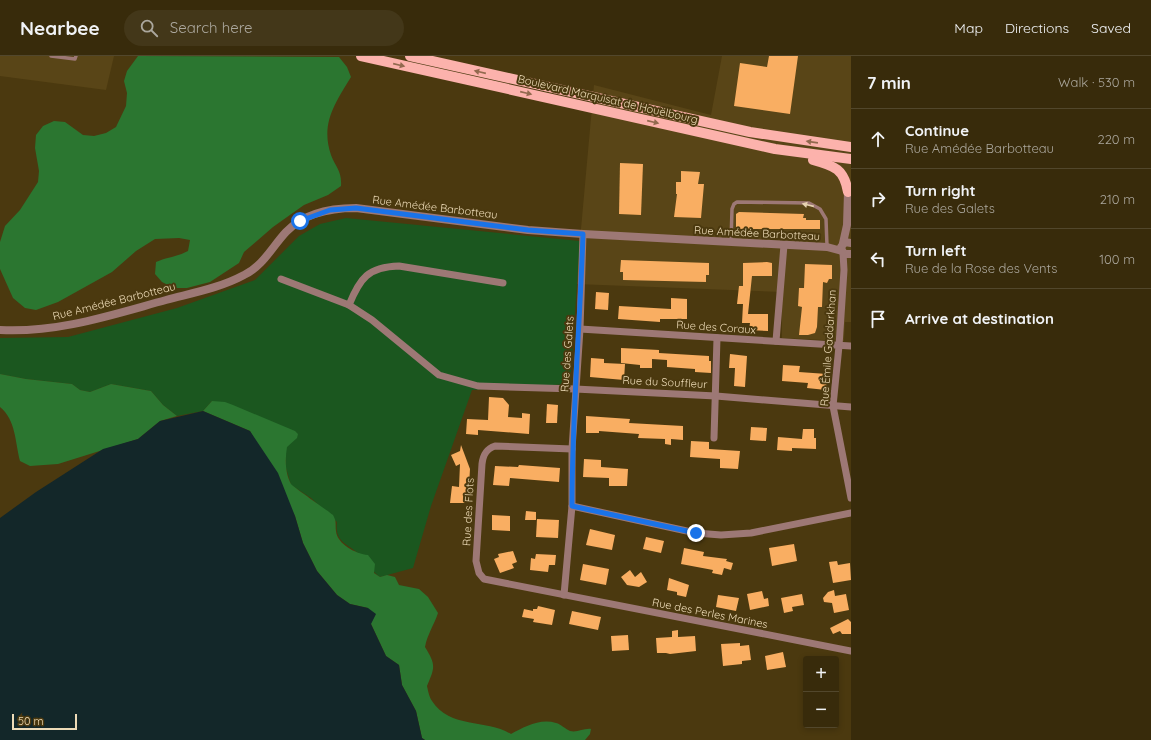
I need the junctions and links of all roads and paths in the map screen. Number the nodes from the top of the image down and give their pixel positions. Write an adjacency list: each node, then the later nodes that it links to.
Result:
1 (51, 56): 2 (lane)
2 (76, 56)
3 (361, 56): 6 (main road, Boulevard Marquisat de Houëlbourg, one-way to 6)
4 (410, 56): 5 (main road, Boulevard Marquisat de Houëlbourg, one-way to 4)
5 (851, 147)
6 (775, 149): 7 (main road, Boulevard Marquisat de Houëlbourg); 8 (main road)
7 (851, 159)
8 (849, 188): 13 (street, Rue Émile Gaddarkhan)
9 (583, 234): 10 (street, Rue Amédée Barbotteau); 17 (street, Rue des Galets); 18 (street, Rue Amédée Barbotteau)
10 (731, 242): 11 (street, Rue Amédée Barbotteau); 12 (lane, one-way to 10)
11 (784, 245): 12 (street, Rue Amédée Barbotteau); 20 (street)
12 (827, 248): 13 (street, Rue Amédée Barbotteau)
13 (847, 248): 21 (street, Rue Émile Gaddarkhan)
14 (280, 279): 16 (street, Rue du Souffleur)
15 (503, 283): 16 (street)
16 (348, 305): 23 (street, Rue du Souffleur)
17 (580, 329): 19 (street, Rue des Coraux); 23 (street, Rue des Galets)
18 (0, 330)
19 (717, 338): 20 (street, Rue des Coraux); 24 (street)
20 (776, 341): 21 (street, Rue des Coraux)
21 (840, 346): 22 (street, Rue des Coraux); 25 (street, Rue Émile Gaddarkhan)
22 (851, 346)
23 (575, 389): 24 (street, Rue du Souffleur); 28 (street, Rue des Galets)
24 (716, 396): 25 (street, Rue du Souffleur); 27 (street)
25 (833, 406): 26 (street, Rue du Souffleur); 29 (street, Rue Émile Gaddarkhan)
26 (851, 407)
27 (714, 438)
28 (572, 449): 30 (street, Rue des Galets); 32 (street, Rue des Flots)
29 (851, 498)
30 (572, 506): 31 (street); 32 (street, Rue des Galets)
31 (851, 513)
32 (564, 595): 33 (street, Rue des Perles Marines)
33 (851, 652)

